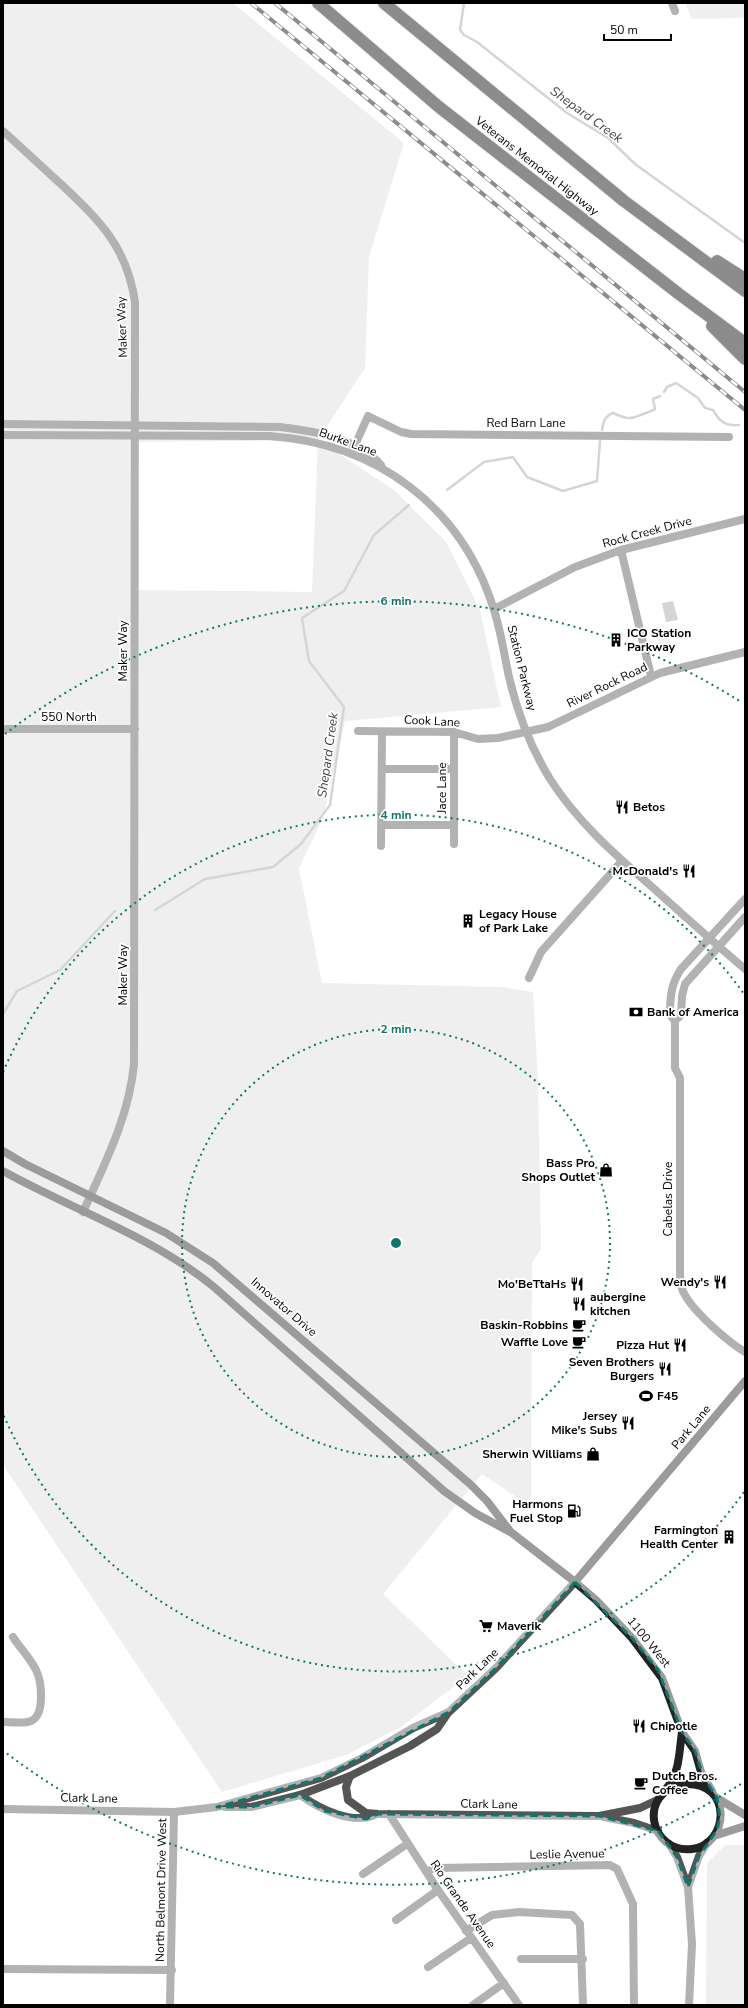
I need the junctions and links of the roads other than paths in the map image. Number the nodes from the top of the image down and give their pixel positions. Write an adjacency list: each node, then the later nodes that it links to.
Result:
1 (318, 3): 9 (highway, Veterans Memorial Highway)
2 (384, 3): 6 (highway)
3 (672, 3): 4 (street)
4 (675, 11)
5 (3, 131): 13 (street, Maker Way)
6 (624, 201): 7 (highway); 8 (highway)
7 (745, 279)
8 (745, 291)
9 (679, 294): 10 (highway, Veterans Memorial Highway); 11 (highway)
10 (745, 343)
11 (745, 359)
12 (3, 424): 13 (street, Burke Lane)
13 (135, 425): 15 (street, Maker Way); 17 (street, Burke Lane)
14 (3, 435): 15 (street, Burke Lane)
15 (135, 436): 18 (street, Burke Lane); 26 (street, Maker Way)
16 (729, 437): 17 (street, Red Barn Lane)
17 (355, 446): 18 (street, Red Barn Lane); 19 (street, Burke Lane)
18 (351, 454): 19 (street, Burke Lane)
19 (386, 470): 22 (street, Station Parkway)
20 (745, 519): 21 (street, Rock Creek Drive)
21 (621, 550): 22 (street, Rock Creek Drive); 24 (street)
22 (494, 609): 28 (street, Station Parkway)
23 (745, 652): 24 (street, River Rock Road)
24 (651, 676): 28 (street, River Rock Road)
25 (3, 729): 26 (street, 550 North)
26 (135, 729): 47 (street, Maker Way)
27 (358, 731): 29 (street, Cook Lane)
28 (527, 731): 30 (street, Cook Lane); 37 (street, Station Parkway)
29 (382, 732): 30 (street, Cook Lane); 31 (street)
30 (454, 732): 32 (street, Jace Lane)
31 (382, 769): 32 (street); 33 (street)
32 (454, 769): 34 (street, Jace Lane)
33 (381, 825): 34 (street); 36 (street)
34 (454, 825): 35 (street, Jace Lane)
35 (454, 844)
36 (381, 846)
37 (622, 861): 40 (street, Station Parkway); 43 (street)
38 (745, 899): 40 (street)
39 (745, 917): 41 (street, Cabelas Drive)
40 (710, 938): 41 (street, Station Parkway); 44 (street, Cabelas Drive)
41 (719, 947): 42 (street, Station Parkway); 44 (street, Cabelas Drive)
42 (745, 969)
43 (529, 978)
44 (675, 1020): 49 (street, Cabelas Drive)
45 (3, 1151): 47 (main road, Innovator Drive)
46 (3, 1171): 48 (main road, Innovator Drive)
47 (90, 1196): 48 (street, Maker Way); 51 (main road, Innovator Drive)
48 (83, 1212): 51 (main road, Innovator Drive)
49 (745, 1352)
50 (745, 1381): 52 (main road, Park Lane)
51 (512, 1533): 52 (main road, Innovator Drive)
52 (575, 1582): 54 (street, Park Lane); 56 (main road, 1100 West)
53 (13, 1637): 55 (street)
54 (449, 1712): 57 (street); 62 (street, Park Lane)
55 (3, 1722)
56 (682, 1732): 58 (main road, 1100 West); 60 (main road, 1100 West)
57 (350, 1776): 59 (street); 65 (street, Clark Lane)
58 (664, 1792): 60 (main road); 61 (main road)
59 (300, 1795): 62 (street); 65 (street, Clark Lane)
60 (714, 1795): 67 (main road); 71 (main road)
61 (657, 1800): 68 (street, Clark Lane); 70 (main road)
62 (217, 1807): 64 (street, Park Lane)
63 (3, 1809): 64 (street, Clark Lane)
64 (174, 1812): 85 (street, North Belmont Drive West)
65 (378, 1814): 66 (street, Clark Lane)
66 (389, 1814): 68 (street, Clark Lane); 73 (street, Rio Grande Avenue)
67 (745, 1814)
68 (599, 1816): 70 (street, Clark Lane)
69 (745, 1826): 71 (main road)
70 (658, 1831): 74 (main road)
71 (714, 1836): 72 (main road)
72 (707, 1843): 74 (main road); 77 (street)
73 (407, 1844): 75 (street, Rio Grande Avenue); 76 (street)
74 (670, 1844): 77 (street)
75 (426, 1871): 78 (street, Rio Grande Avenue); 91 (street, Leslie Avenue)
76 (363, 1874)
77 (688, 1887): 92 (street)
78 (438, 1890): 79 (street); 80 (street, Rio Grande Avenue)
79 (396, 1920)
80 (468, 1934): 82 (street); 83 (street); 86 (street, Rio Grande Avenue)
81 (521, 1959): 82 (street)
82 (582, 1959): 90 (street)
83 (428, 1967)
84 (3, 1969): 85 (street)
85 (172, 1970): 87 (street, North Belmont Drive West)
86 (504, 1983): 88 (street); 89 (street, Rio Grande Avenue)
87 (170, 2005)
88 (473, 2005)
89 (519, 2005)
90 (583, 2005)
91 (634, 2005)
92 (689, 2005)

